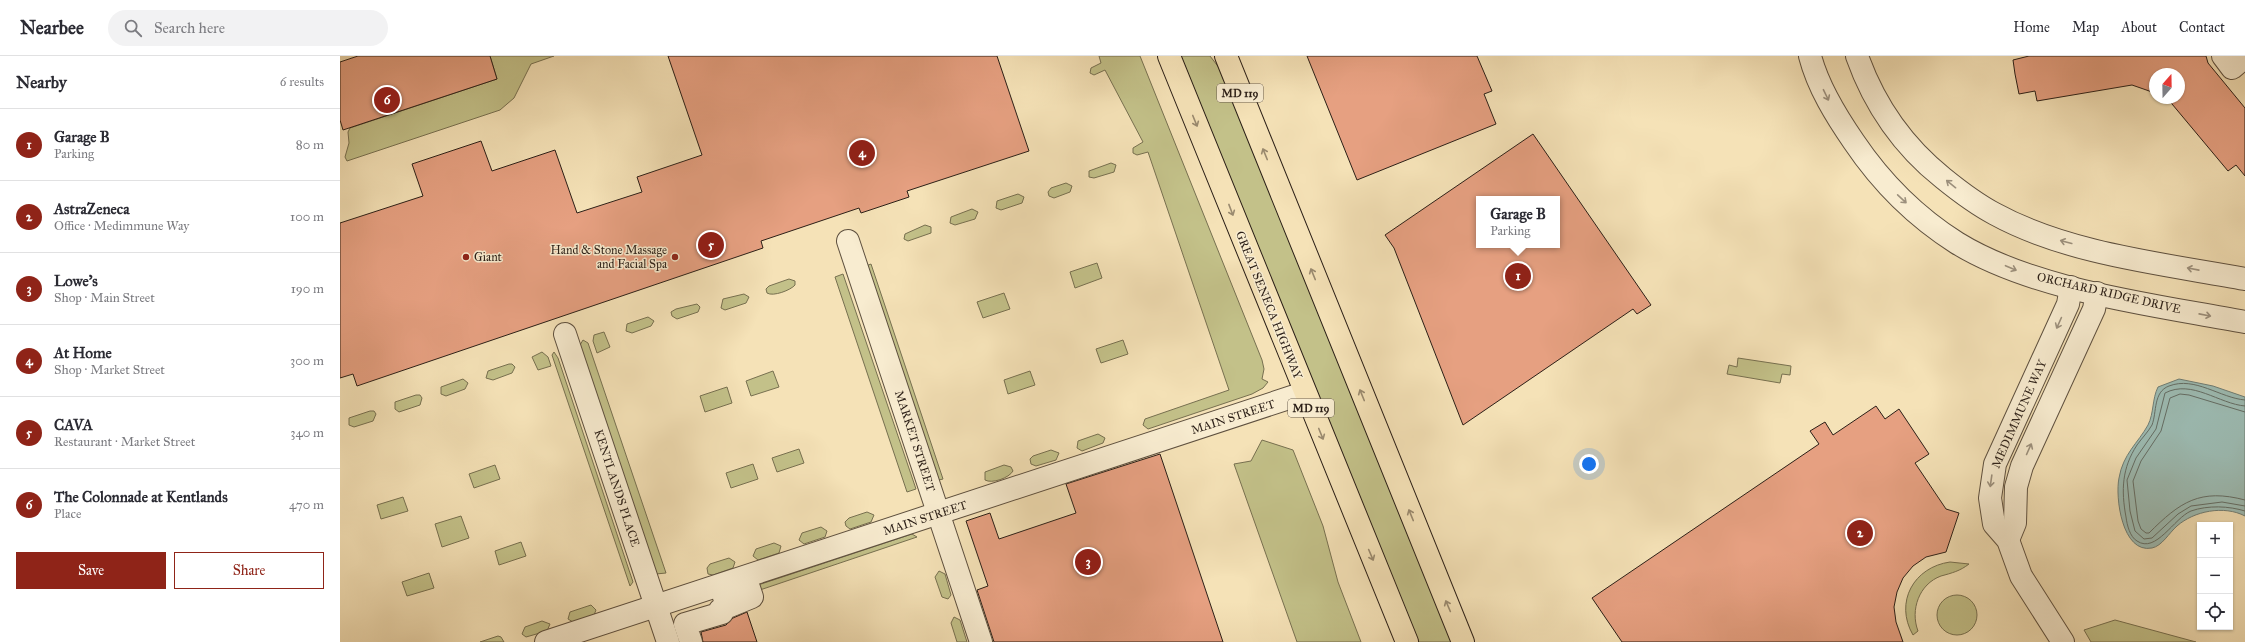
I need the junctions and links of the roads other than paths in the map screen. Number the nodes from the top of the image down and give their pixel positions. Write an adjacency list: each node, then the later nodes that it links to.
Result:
1 (1169, 56): 13 (main road, GREAT SENECA HIGHWAY / MD 119, one-way to 13)
2 (1226, 56): 23 (main road, MD 119, one-way to 2)
3 (1810, 56): 9 (street, ORCHARD RIDGE DRIVE, one-way to 9)
4 (1857, 56): 8 (street, one-way to 4)
5 (2223, 56): 6 (street)
6 (2245, 57)
7 (848, 241): 14 (street, MARKET STREET)
8 (2245, 279)
9 (2071, 287): 10 (street, ORCHARD RIDGE DRIVE); 15 (street, MEDIMMUNE WAY, one-way to 15)
10 (2097, 293): 11 (street, ORCHARD RIDGE DRIVE, one-way to 11); 15 (street, MEDIMMUNE WAY, one-way to 10)
11 (2245, 322)
12 (565, 334): 16 (street, KENTLANDS PLACE)
13 (1304, 393): 14 (street, MAIN STREET); 22 (main road, GREAT SENECA HIGHWAY / MD 119, one-way to 22)
14 (938, 513): 16 (street, MAIN STREET); 21 (street, MARKET STREET)
15 (2008, 540): 24 (street, MEDIMMUNE WAY)
16 (656, 606): 17 (street, MAIN STREET); 18 (street, KENTLANDS PLACE)
17 (546, 642)
18 (668, 642)
19 (679, 642): 20 (street)
20 (691, 642)
21 (981, 642)
22 (1407, 642)
23 (1463, 642)
24 (2063, 642)

